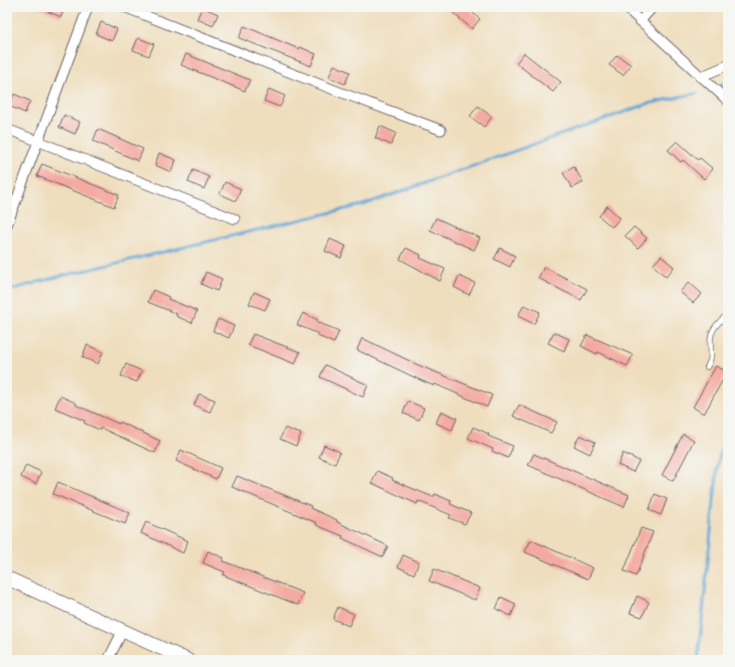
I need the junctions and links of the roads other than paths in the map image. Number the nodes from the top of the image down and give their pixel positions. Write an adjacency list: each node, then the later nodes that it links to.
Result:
1 (88, 7): 11 (street)
2 (124, 7): 10 (street)
3 (625, 7): 5 (street)
4 (653, 7): 5 (street)
5 (640, 21): 7 (street)
6 (728, 65): 7 (street)
7 (700, 77): 8 (street)
8 (728, 101)
9 (7, 129): 11 (street)
10 (440, 130)
11 (38, 142): 12 (street); 13 (street)
12 (235, 218)
13 (7, 225)
14 (728, 314): 15 (lane)
15 (707, 367)
16 (7, 578): 17 (main road)
17 (122, 630): 18 (street); 19 (main road)
18 (108, 660)
19 (187, 660)

